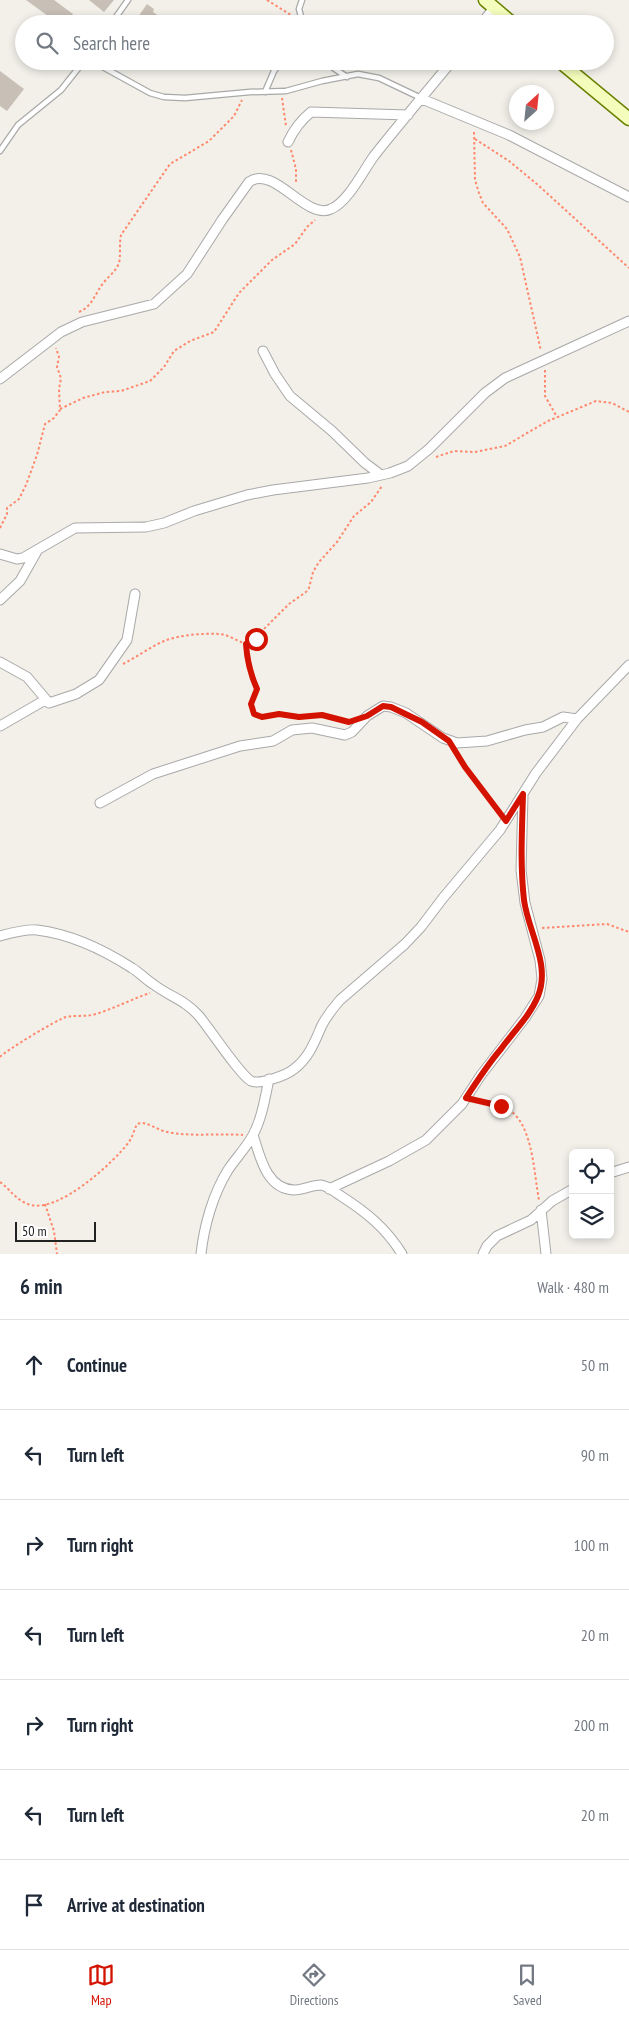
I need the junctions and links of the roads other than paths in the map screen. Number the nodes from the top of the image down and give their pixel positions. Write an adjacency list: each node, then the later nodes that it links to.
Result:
1 (128, 0): 4 (lane)
2 (302, 0): 5 (lane)
3 (489, 4): 6 (main road)
4 (117, 15)
5 (301, 15)
6 (502, 15)
7 (77, 70): 19 (lane)
8 (108, 70): 14 (lane)
9 (275, 70): 14 (lane)
10 (336, 70): 13 (lane)
11 (445, 70): 15 (street)
12 (570, 70): 17 (main road)
13 (347, 77): 14 (lane); 15 (lane)
14 (266, 92)
15 (422, 99): 16 (street); 20 (street)
16 (408, 115): 18 (street); 23 (street)
17 (629, 119)
18 (288, 142)
19 (0, 151)
20 (629, 197)
21 (629, 321): 24 (street)
22 (263, 351): 24 (street)
23 (0, 379)
24 (385, 474): 25 (street)
25 (38, 548): 26 (street); 28 (street)
26 (0, 554)
27 (135, 594): 31 (street)
28 (0, 600)
29 (0, 662): 31 (street)
30 (629, 665): 32 (street)
31 (46, 700): 33 (street)
32 (577, 718): 34 (street); 35 (street)
33 (0, 726)
34 (523, 794): 37 (street); 41 (street)
35 (100, 803)
36 (0, 936): 37 (street)
37 (269, 1080): 38 (street)
38 (253, 1135): 41 (street); 44 (street)
39 (629, 1167): 40 (street)
40 (614, 1172)
41 (329, 1189): 45 (street)
42 (569, 1191): 43 (street)
43 (541, 1210): 46 (street); 47 (street)
44 (201, 1254)
45 (402, 1254)
46 (483, 1254)
47 (546, 1254)

